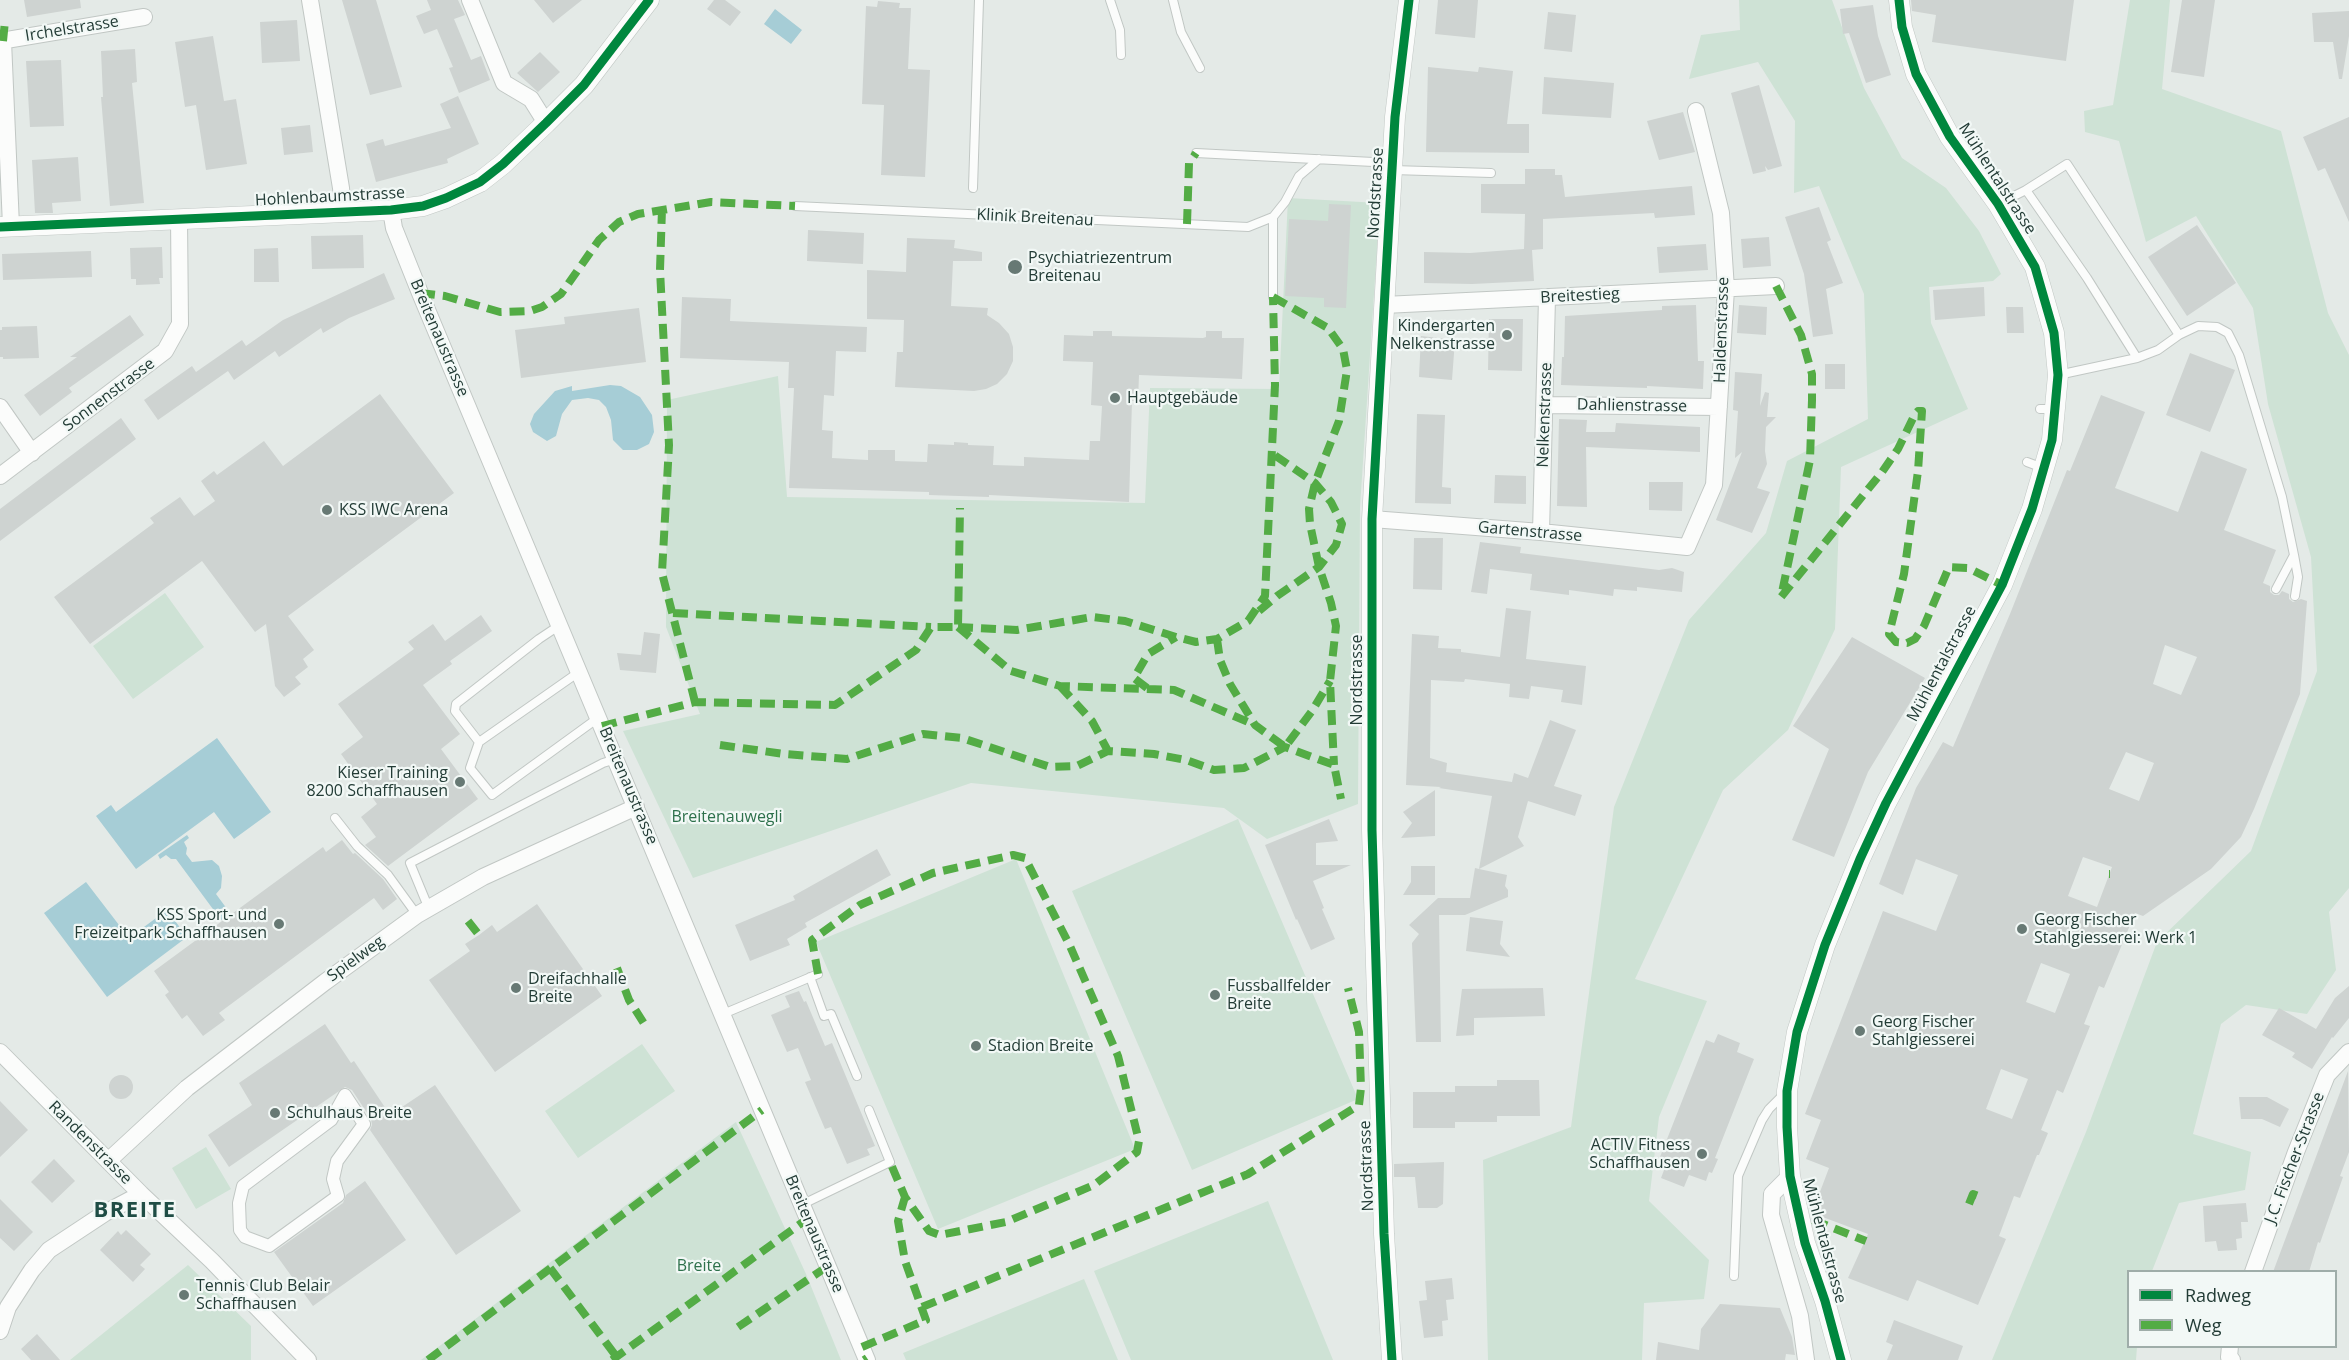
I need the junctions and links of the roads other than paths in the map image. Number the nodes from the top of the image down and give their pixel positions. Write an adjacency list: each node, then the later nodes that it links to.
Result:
1 (310, 0): 24 (street)
2 (470, 0): 14 (street)
3 (649, 0): 14 (street, Hohlenbaumstrasse)
4 (979, 0): 19 (lane)
5 (1110, 0): 11 (lane)
6 (1173, 0): 12 (lane)
7 (1408, 0): 17 (street, Nordstrasse)
8 (1899, 0): 21 (street, Mühlentalstrasse)
9 (144, 17): 10 (street, Irchelstrasse)
10 (2, 41): 27 (street)
11 (1121, 55)
12 (1200, 68)
13 (1696, 111): 29 (street, Haldenstrasse)
14 (546, 123): 23 (street, Hohlenbaumstrasse)
15 (1196, 153): 16 (lane)
16 (1320, 159): 17 (lane); 25 (lane)
17 (1393, 166): 18 (lane); 32 (street, Nordstrasse)
18 (1491, 173)
19 (973, 188)
20 (2026, 190): 21 (lane); 33 (lane); 34 (lane)
21 (1998, 204): 35 (street, Mühlentalstrasse)
22 (795, 206): 25 (lane, Klinik Breitenau)
23 (391, 210): 24 (street, Hohlenbaumstrasse); 47 (street, Breitenaustrasse)
24 (343, 212): 26 (street, Hohlenbaumstrasse)
25 (1274, 217): 30 (lane)
26 (179, 218): 27 (street, Hohlenbaumstrasse); 39 (street, Sonnenstrasse)
27 (6, 226)
28 (1776, 286): 29 (street, Breitestieg)
29 (1726, 289): 31 (street, Breitestieg); 38 (street, Haldenstrasse)
30 (1273, 297)
31 (1547, 298): 32 (street, Breitestieg); 36 (street, Nelkenstrasse)
32 (1384, 305): 41 (street, Nordstrasse)
33 (2179, 335): 34 (lane); 44 (lane)
34 (2137, 358): 35 (lane)
35 (2058, 375): 59 (street, Mühlentalstrasse)
36 (1545, 405): 38 (street, Dahlienstrasse); 42 (street, Nelkenstrasse)
37 (0, 407): 39 (street)
38 (1719, 407): 43 (street, Haldenstrasse)
39 (32, 453): 40 (street, Sonnenstrasse)
40 (0, 476)
41 (1372, 519): 42 (street, Gartenstrasse); 71 (street, Nordstrasse)
42 (1541, 532): 43 (street, Gartenstrasse)
43 (1688, 547)
44 (2294, 555): 45 (lane); 46 (lane)
45 (2276, 589)
46 (2295, 596)
47 (561, 625): 48 (street, Breitenaustrasse); 50 (lane)
48 (580, 671): 49 (street, Breitenaustrasse); 50 (lane)
49 (599, 718): 50 (lane); 51 (street, Breitenaustrasse)
50 (479, 742)
51 (616, 759): 52 (street, Breitenaustrasse); 54 (lane)
52 (636, 807): 54 (street, Spielweg); 55 (street, Breitenaustrasse)
53 (335, 818): 54 (lane)
54 (423, 912): 61 (street, Spielweg)
55 (723, 1014): 58 (lane); 64 (street, Breitenaustrasse)
56 (0, 1052): 61 (street, Randenstrasse)
57 (2349, 1052): 66 (street, J.C. Fischer-Strasse)
58 (857, 1076)
59 (1787, 1091): 62 (street, Mühlentalstrasse); 67 (lane)
60 (869, 1110): 64 (lane)
61 (108, 1161): 63 (street, Randenstrasse)
62 (1790, 1176): 72 (street); 73 (street, Mühlentalstrasse)
63 (141, 1194): 68 (street); 69 (street, Randenstrasse)
64 (801, 1205): 70 (street, Breitenaustrasse)
65 (245, 1237): 65 (street)
66 (2254, 1270)
67 (1734, 1276)
68 (0, 1331)
69 (296, 1356)
70 (867, 1360)
71 (1392, 1360)
72 (1806, 1360)
73 (1841, 1360)

